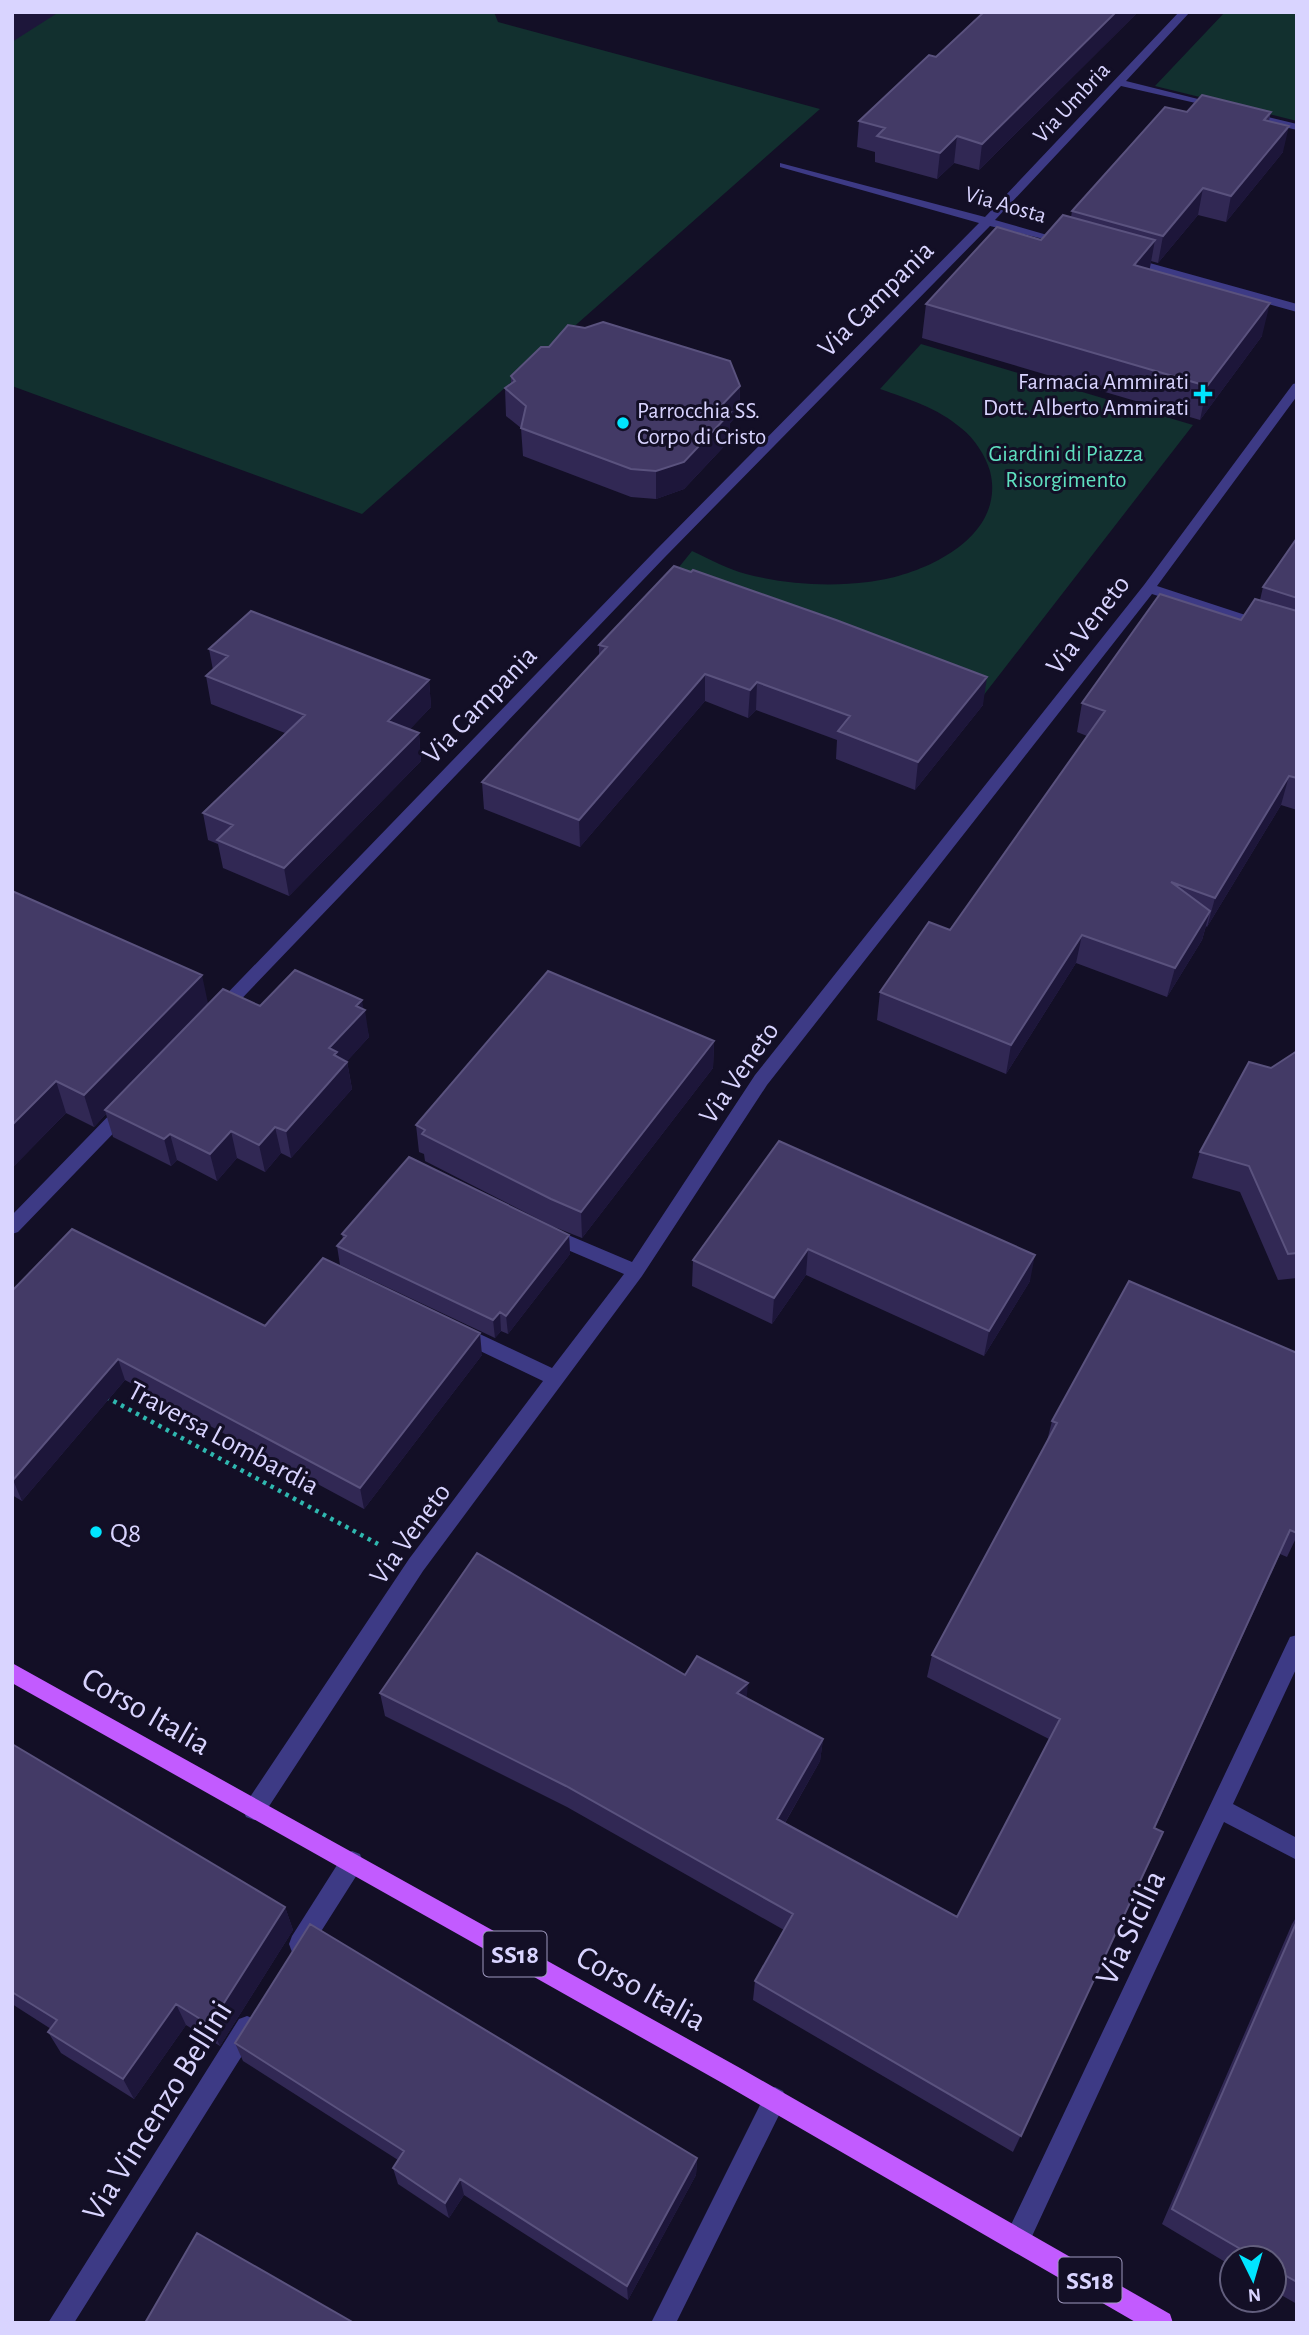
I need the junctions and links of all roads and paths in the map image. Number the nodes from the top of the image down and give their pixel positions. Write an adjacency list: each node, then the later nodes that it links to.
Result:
1 (1185, 12): 2 (street, Via Umbria)
2 (1119, 82): 3 (street); 5 (street, Via Umbria)
3 (1297, 127)
4 (785, 165): 5 (street, Via Aosta)
5 (988, 221): 6 (street, Via Aosta); 12 (street, Via Campania)
6 (1082, 248)
7 (1109, 255): 8 (street)
8 (1297, 308)
9 (1297, 387): 10 (street, Via Veneto)
10 (1149, 588): 11 (street); 16 (street, Via Veneto)
11 (1297, 638)
12 (206, 1026)
13 (138, 1097): 14 (street)
14 (12, 1227)
15 (533, 1227): 16 (street)
16 (636, 1272): 18 (street, Via Veneto)
17 (441, 1324): 18 (street)
18 (554, 1378): 20 (street, Via Veneto)
19 (98, 1392): 20 (path, Traversa Lombardia)
20 (416, 1565): 24 (street, Via Veneto)
21 (1297, 1644): 23 (street, Via Sicilia)
22 (12, 1672): 24 (main road, Corso Italia / SS18)
23 (1222, 1809): 25 (street); 30 (street, Via Sicilia)
24 (254, 1810): 26 (main road, Corso Italia / SS18)
25 (1297, 1850)
26 (352, 1862): 27 (street); 29 (main road, Corso Italia / SS18)
27 (285, 1968)
28 (262, 2003): 31 (street, Via Vincenzo Bellini)
29 (775, 2099): 30 (main road, Corso Italia / SS18); 32 (street)
30 (1018, 2238): 33 (main road, SS18)
31 (60, 2323)
32 (663, 2323)
33 (1161, 2323)

